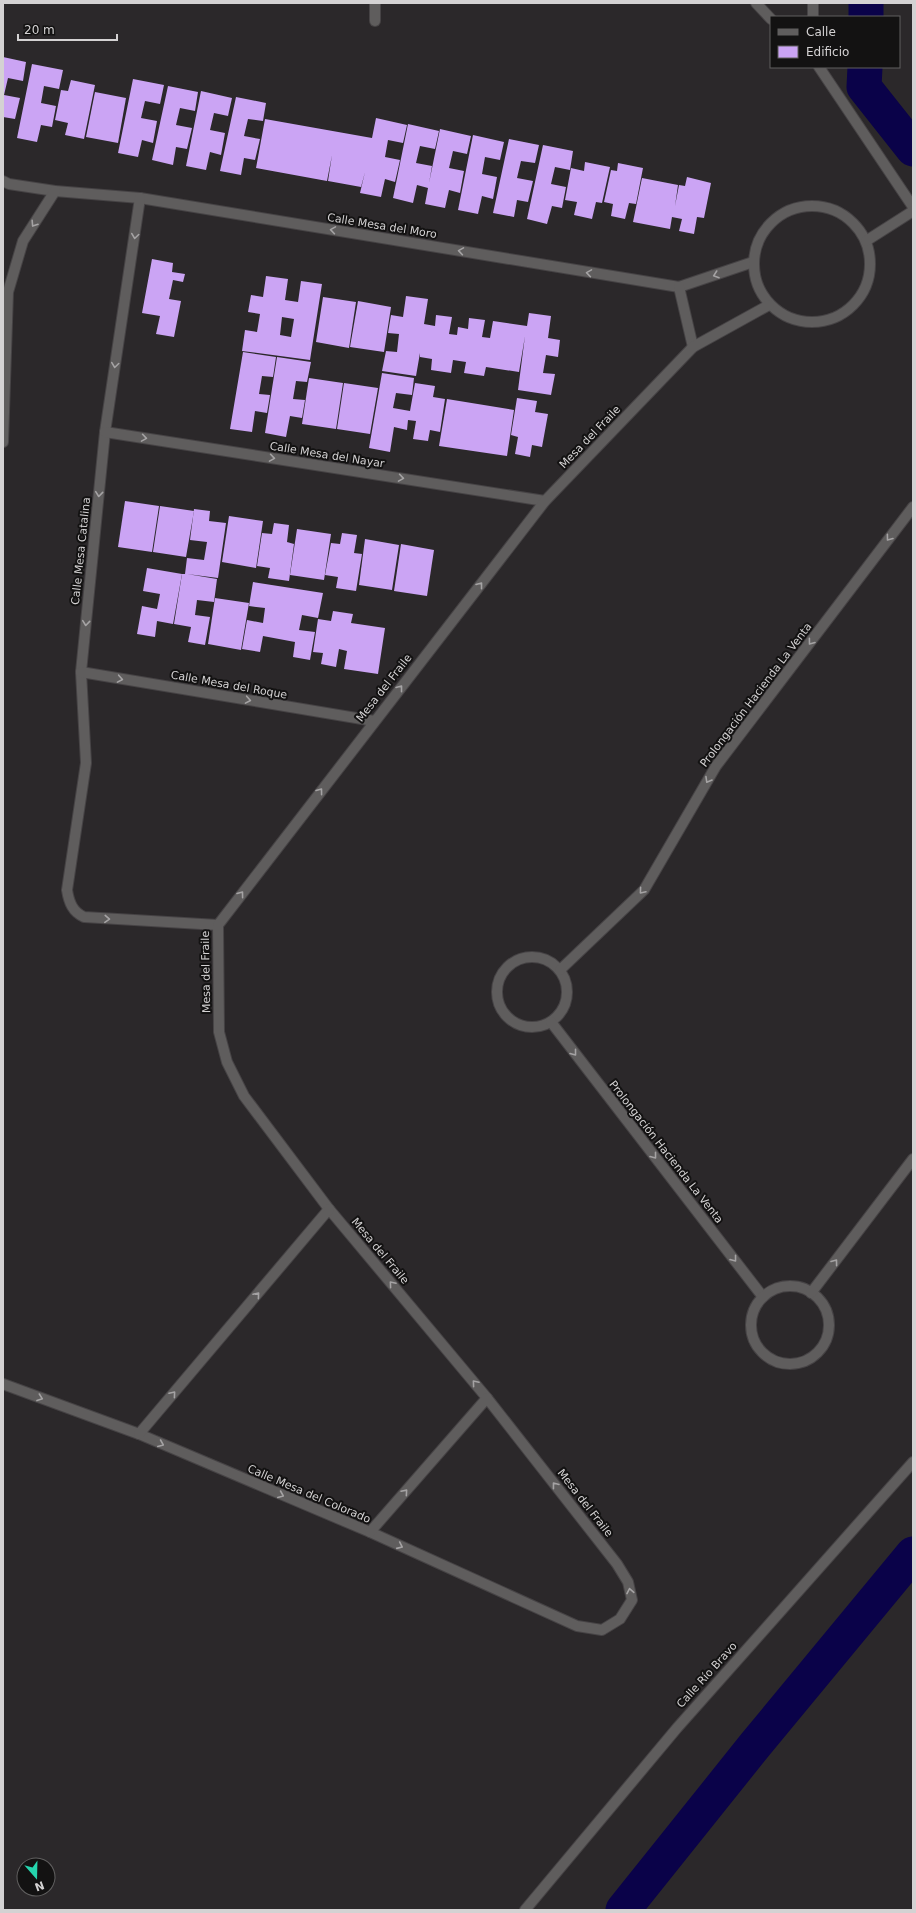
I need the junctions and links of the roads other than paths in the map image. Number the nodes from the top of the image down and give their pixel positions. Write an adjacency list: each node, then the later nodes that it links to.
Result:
1 (374, 3): 6 (street)
2 (756, 3): 5 (street)
3 (813, 3): 4 (street)
4 (813, 16)
5 (770, 18)
6 (375, 21)
7 (820, 68): 11 (street)
8 (3, 181): 9 (street, Calle Mesa del Moro)
9 (55, 191): 10 (street, Calle Mesa del Moro); 18 (street, one-way to 18)
10 (140, 198): 15 (street, Calle Mesa del Moro, one-way to 10); 19 (street, Calle Mesa Catalina, one-way to 19)
11 (913, 207)
12 (913, 212): 13 (street)
13 (866, 241): 14 (street); 16 (street)
14 (753, 262): 15 (street, Calle Mesa del Moro, one-way to 15); 16 (street)
15 (679, 288): 17 (street)
16 (769, 305): 17 (street, Mesa del Fraile)
17 (693, 347): 21 (street, Mesa del Fraile)
18 (4, 403): 20 (street)
19 (106, 432): 21 (street, Calle Mesa del Nayar, one-way to 21); 23 (street, Calle Mesa Catalina, one-way to 23)
20 (3, 442)
21 (545, 501): 24 (street, Mesa del Fraile, one-way to 21)
22 (913, 507): 26 (street, Prolongación Hacienda La Venta, one-way to 26)
23 (81, 672): 24 (street, Calle Mesa del Roque, one-way to 24); 25 (street, Calle Mesa Catalina, one-way to 25)
24 (374, 721): 25 (street, Mesa del Fraile, one-way to 24)
25 (218, 925): 29 (street, Mesa del Fraile)
26 (560, 970): 27 (street); 27 (street)
27 (550, 1022): 31 (street, Prolongación Hacienda La Venta, one-way to 31)
28 (913, 1159): 30 (street, one-way to 28)
29 (329, 1209): 33 (street, Mesa del Fraile, one-way to 29); 34 (street, one-way to 29)
30 (811, 1293): 31 (street); 31 (street)
31 (763, 1297)
32 (3, 1384): 34 (street, Calle Mesa del Colorado, one-way to 34)
33 (487, 1398): 36 (street, one-way to 33); 37 (street, Mesa del Fraile, one-way to 33)
34 (138, 1434): 36 (street, Calle Mesa del Colorado, one-way to 36)
35 (913, 1462): 38 (street, Calle Río Bravo)
36 (370, 1532): 37 (street, Calle Mesa del Colorado, one-way to 37)
37 (602, 1630)
38 (525, 1910)

